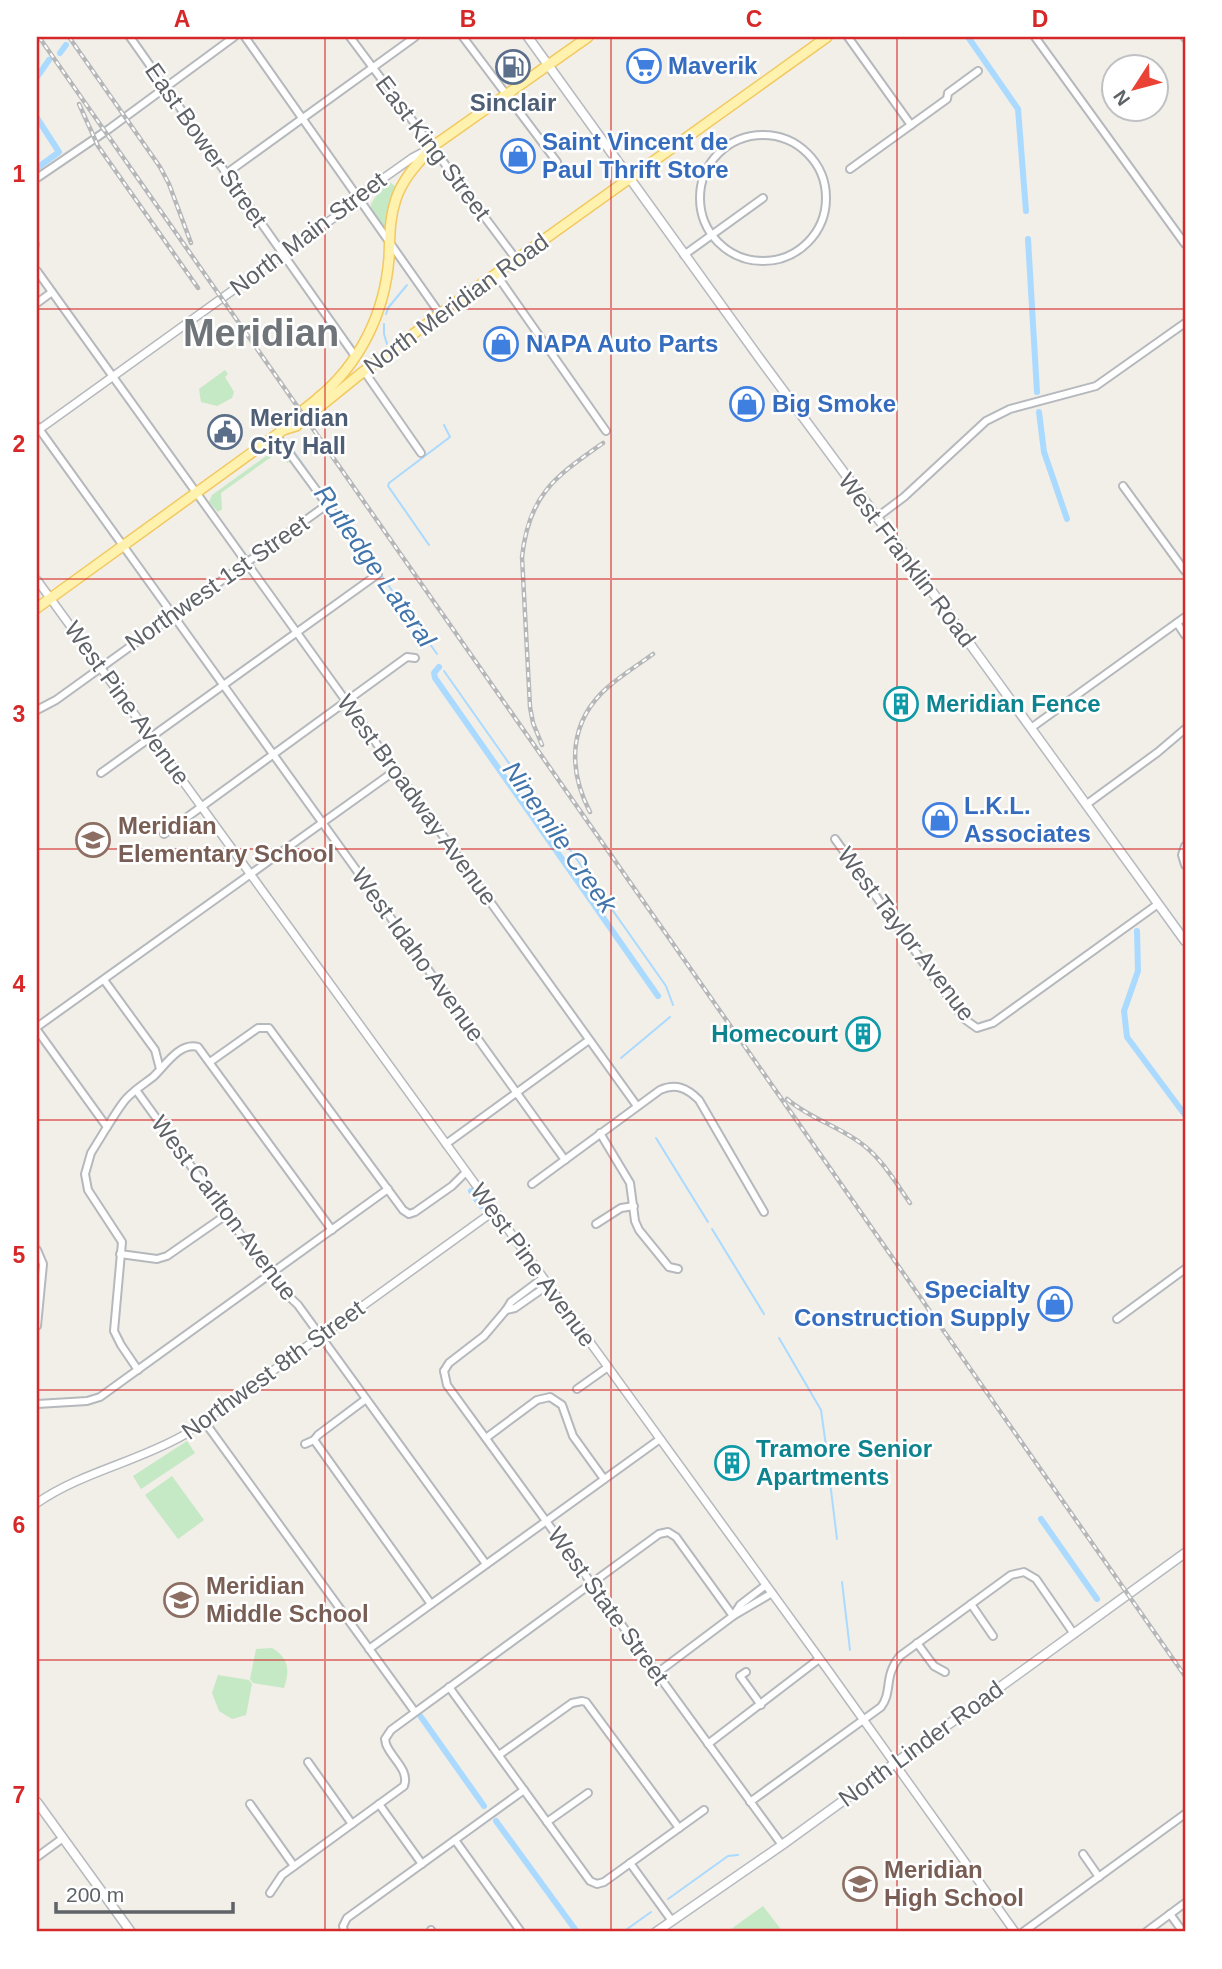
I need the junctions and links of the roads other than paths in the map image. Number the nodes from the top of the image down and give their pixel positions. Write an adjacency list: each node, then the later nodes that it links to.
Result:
1 (131, 37): 15 (street, East Bower Street)
2 (234, 37): 15 (street)
3 (245, 37): 17 (street)
4 (350, 37): 13 (street, East King Street)
5 (415, 37): 13 (street)
6 (463, 37): 16 (street)
7 (528, 37): 12 (main road, West Franklin Road)
8 (587, 37): 12 (main road, North Main Street)
9 (827, 37): 24 (main road, North Meridian Road)
10 (848, 37): 18 (street)
11 (1035, 37): 29 (street)
12 (548, 64): 16 (main road, North Main Street); 24 (main road, West Franklin Road)
13 (373, 67): 17 (street); 19 (street, East King Street)
14 (978, 71): 18 (street)
15 (166, 87): 22 (street, East Bower Street); 23 (street)
16 (506, 94): 19 (main road, North Main Street); 20 (street)
17 (302, 118): 22 (street); 25 (street)
18 (911, 125): 21 (street)
19 (432, 147): 25 (street, North Main Street); 28 (main road, North Meridian Road); 32 (street, East King Street)
20 (557, 162)
21 (850, 169)
22 (227, 173): 30 (street, East Bower Street)
23 (37, 178)
24 (629, 178): 31 (main road, West Franklin Road); 32 (main road, North Meridian Road)
25 (357, 197): 28 (street); 30 (street, North Main Street)
26 (763, 198): 27 (street)
27 (711, 234): 27 (street); 31 (street)
28 (389, 242): 37 (street); 39 (main road, North Meridian Road)
29 (1185, 244)
30 (282, 255): 39 (street, East Bower Street); 41 (street, North Main Street)
31 (684, 255): 49 (main road, West Franklin Road)
32 (516, 259): 34 (main road, North Meridian Road)
33 (37, 271): 35 (street, West Broadway Avenue)
34 (496, 274): 37 (main road, North Meridian Road); 43 (street)
35 (52, 292): 36 (street); 41 (street, West Broadway Avenue)
36 (37, 303)
37 (440, 314): 40 (main road, North Meridian Road)
38 (1185, 323): 49 (street)
39 (355, 356): 44 (main road, North Meridian Road)
40 (364, 371): 44 (main road, North Meridian Road); 45 (street)
41 (112, 377): 42 (street, North Main Street); 47 (street, West Broadway Avenue)
42 (38, 429): 50 (street, West Idaho Avenue)
43 (606, 431)
44 (280, 433): 47 (main road, North Meridian Road); 48 (street)
45 (421, 453)
46 (1123, 486): 52 (street)
47 (196, 493): 50 (main road, North Meridian Road); 51 (street, West Broadway Avenue)
48 (328, 504): 51 (street, Northwest 1st Street); 59 (street)
49 (876, 517): 66 (main road, West Franklin Road)
50 (123, 547): 54 (main road, North Meridian Road); 56 (street, West Idaho Avenue)
51 (246, 563): 56 (street, Northwest 1st Street); 59 (street, West Broadway Avenue)
52 (1185, 571)
53 (37, 580): 54 (street, West Pine Avenue)
54 (50, 598): 55 (main road, North Meridian Road); 62 (street, West Pine Avenue)
55 (37, 608)
56 (173, 614): 62 (street, Northwest 1st Street); 63 (street, West Idaho Avenue)
57 (1185, 617): 58 (street)
58 (1177, 623): 60 (street); 66 (street)
59 (296, 632): 63 (street); 64 (street, West Broadway Avenue)
60 (1185, 635)
61 (415, 658): 64 (street)
62 (100, 667): 65 (street, Northwest 1st Street); 68 (street, West Pine Avenue)
63 (222, 685): 68 (street); 69 (street, West Idaho Avenue)
64 (346, 701): 69 (street); 70 (street, West Broadway Avenue)
65 (37, 710)
66 (1031, 728): 72 (main road, West Franklin Road)
67 (1185, 729): 72 (street)
68 (151, 736): 71 (street); 73 (street, West Pine Avenue)
69 (272, 754): 73 (street); 74 (street, West Idaho Avenue)
70 (396, 770): 74 (street); 84 (street, West Broadway Avenue)
71 (101, 773)
72 (1087, 804): 80 (main road, West Franklin Road)
73 (202, 807): 75 (street); 79 (street, West Pine Avenue)
74 (322, 823): 79 (street); 88 (street, West Idaho Avenue)
75 (164, 834)
76 (835, 839): 80 (street, West Taylor Avenue)
77 (1185, 846): 78 (street)
78 (1185, 865)
79 (251, 875): 82 (street); 92 (street, West Pine Avenue)
80 (1158, 904): 81 (main road, West Franklin Road)
81 (1185, 941)
82 (104, 980): 83 (street); 86 (street)
83 (37, 1029): 90 (street)
84 (589, 1040): 88 (street); 89 (street, West Broadway Avenue)
85 (211, 1062): 86 (street); 96 (street); 102 (street)
86 (160, 1069): 87 (street)
87 (135, 1090): 90 (street); 100 (street, West Carlton Avenue)
88 (516, 1092): 92 (street); 93 (street, West Idaho Avenue)
89 (637, 1106): 91 (street); 99 (street)
90 (107, 1127): 104 (street)
91 (600, 1133): 93 (street); 97 (street)
92 (446, 1144): 94 (street, West Pine Avenue)
93 (565, 1160): 95 (street)
94 (466, 1172): 96 (street); 98 (street, West Pine Avenue)
95 (532, 1184)
96 (388, 1189): 102 (street)
97 (634, 1206): 101 (street); 105 (street)
98 (494, 1211): 108 (street, West Pine Avenue); 111 (street, Northwest 8th Street)
99 (764, 1212)
100 (226, 1215): 104 (street); 107 (street, West Carlton Avenue)
101 (596, 1224)
102 (332, 1230): 107 (street)
103 (37, 1250): 110 (street)
104 (120, 1254): 113 (street)
105 (678, 1269)
106 (1185, 1269): 109 (street)
107 (270, 1275): 111 (street, West Carlton Avenue); 113 (street)
108 (545, 1282): 112 (street, West Pine Avenue); 118 (street, West State Street)
109 (1117, 1319)
110 (37, 1326)
111 (320, 1336): 115 (street, West Carlton Avenue); 117 (street, Northwest 8th Street)
112 (608, 1367): 114 (street); 119 (street, West Pine Avenue)
113 (138, 1370): 116 (street)
114 (577, 1389)
115 (366, 1399): 120 (street); 126 (street, West Carlton Avenue)
116 (37, 1404)
117 (204, 1421): 123 (street, Northwest 8th Street); 136 (street)
118 (486, 1438): 122 (street); 124 (street, West State Street)
119 (660, 1439): 122 (street); 128 (street, West Pine Avenue)
120 (314, 1440): 121 (street); 130 (street)
121 (305, 1444)
122 (604, 1479): 124 (street)
123 (37, 1503)
124 (546, 1521): 126 (street); 127 (street, West State Street)
125 (1185, 1553): 133 (main road, North Linder Road)
126 (486, 1564): 130 (street)
127 (592, 1583): 132 (street); 140 (street, West State Street); 141 (street)
128 (766, 1585): 129 (street, West Pine Avenue); 132 (street)
129 (772, 1593): 132 (street); 137 (street, West Pine Avenue)
130 (431, 1604): 136 (street)
131 (971, 1604): 133 (street); 134 (street); 135 (street)
132 (733, 1616): 140 (street)
133 (1074, 1634): 148 (main road, North Linder Road)
134 (993, 1636)
135 (917, 1643): 139 (street); 144 (street)
136 (369, 1649): 143 (street)
137 (819, 1659): 142 (street); 144 (street, West Pine Avenue)
138 (746, 1672): 142 (street)
139 (945, 1672)
140 (657, 1673): 145 (street, West State Street)
141 (449, 1687): 143 (street); 146 (street)
142 (761, 1704): 145 (street)
143 (415, 1712): 154 (street)
144 (863, 1720): 148 (street, West Pine Avenue); 151 (street)
145 (708, 1744): 151 (street, West State Street)
146 (499, 1755): 149 (street); 159 (street)
147 (308, 1762): 158 (street)
148 (895, 1763): 162 (main road, North Linder Road); 177 (street, West Pine Avenue)
149 (524, 1790): 157 (street); 161 (street)
150 (587, 1793): 157 (street)
151 (750, 1801): 162 (street, West State Street)
152 (37, 1802): 160 (main road)
153 (250, 1804): 167 (street)
154 (379, 1804): 158 (street); 166 (street)
155 (704, 1810): 159 (street)
156 (1185, 1814): 168 (street)
157 (547, 1822): 165 (street)
158 (352, 1824): 167 (street)
159 (679, 1828): 165 (street)
160 (63, 1838): 164 (street); 174 (main road)
161 (454, 1840): 166 (street); 175 (street)
162 (782, 1845): 172 (main road, North Linder Road)
163 (1083, 1854): 168 (street)
164 (37, 1857)
165 (630, 1863): 172 (street)
166 (422, 1864): 173 (street)
167 (294, 1866): 169 (street)
168 (1100, 1877): 178 (street)
169 (270, 1893)
170 (1185, 1903): 171 (street)
171 (1170, 1914): 179 (street); 180 (street)
172 (672, 1921): 176 (main road, North Linder Road)
173 (343, 1929)
174 (131, 1932)
175 (522, 1932)
176 (656, 1932)
177 (1015, 1932)
178 (1023, 1932)
179 (1146, 1932)
180 (1183, 1932)

